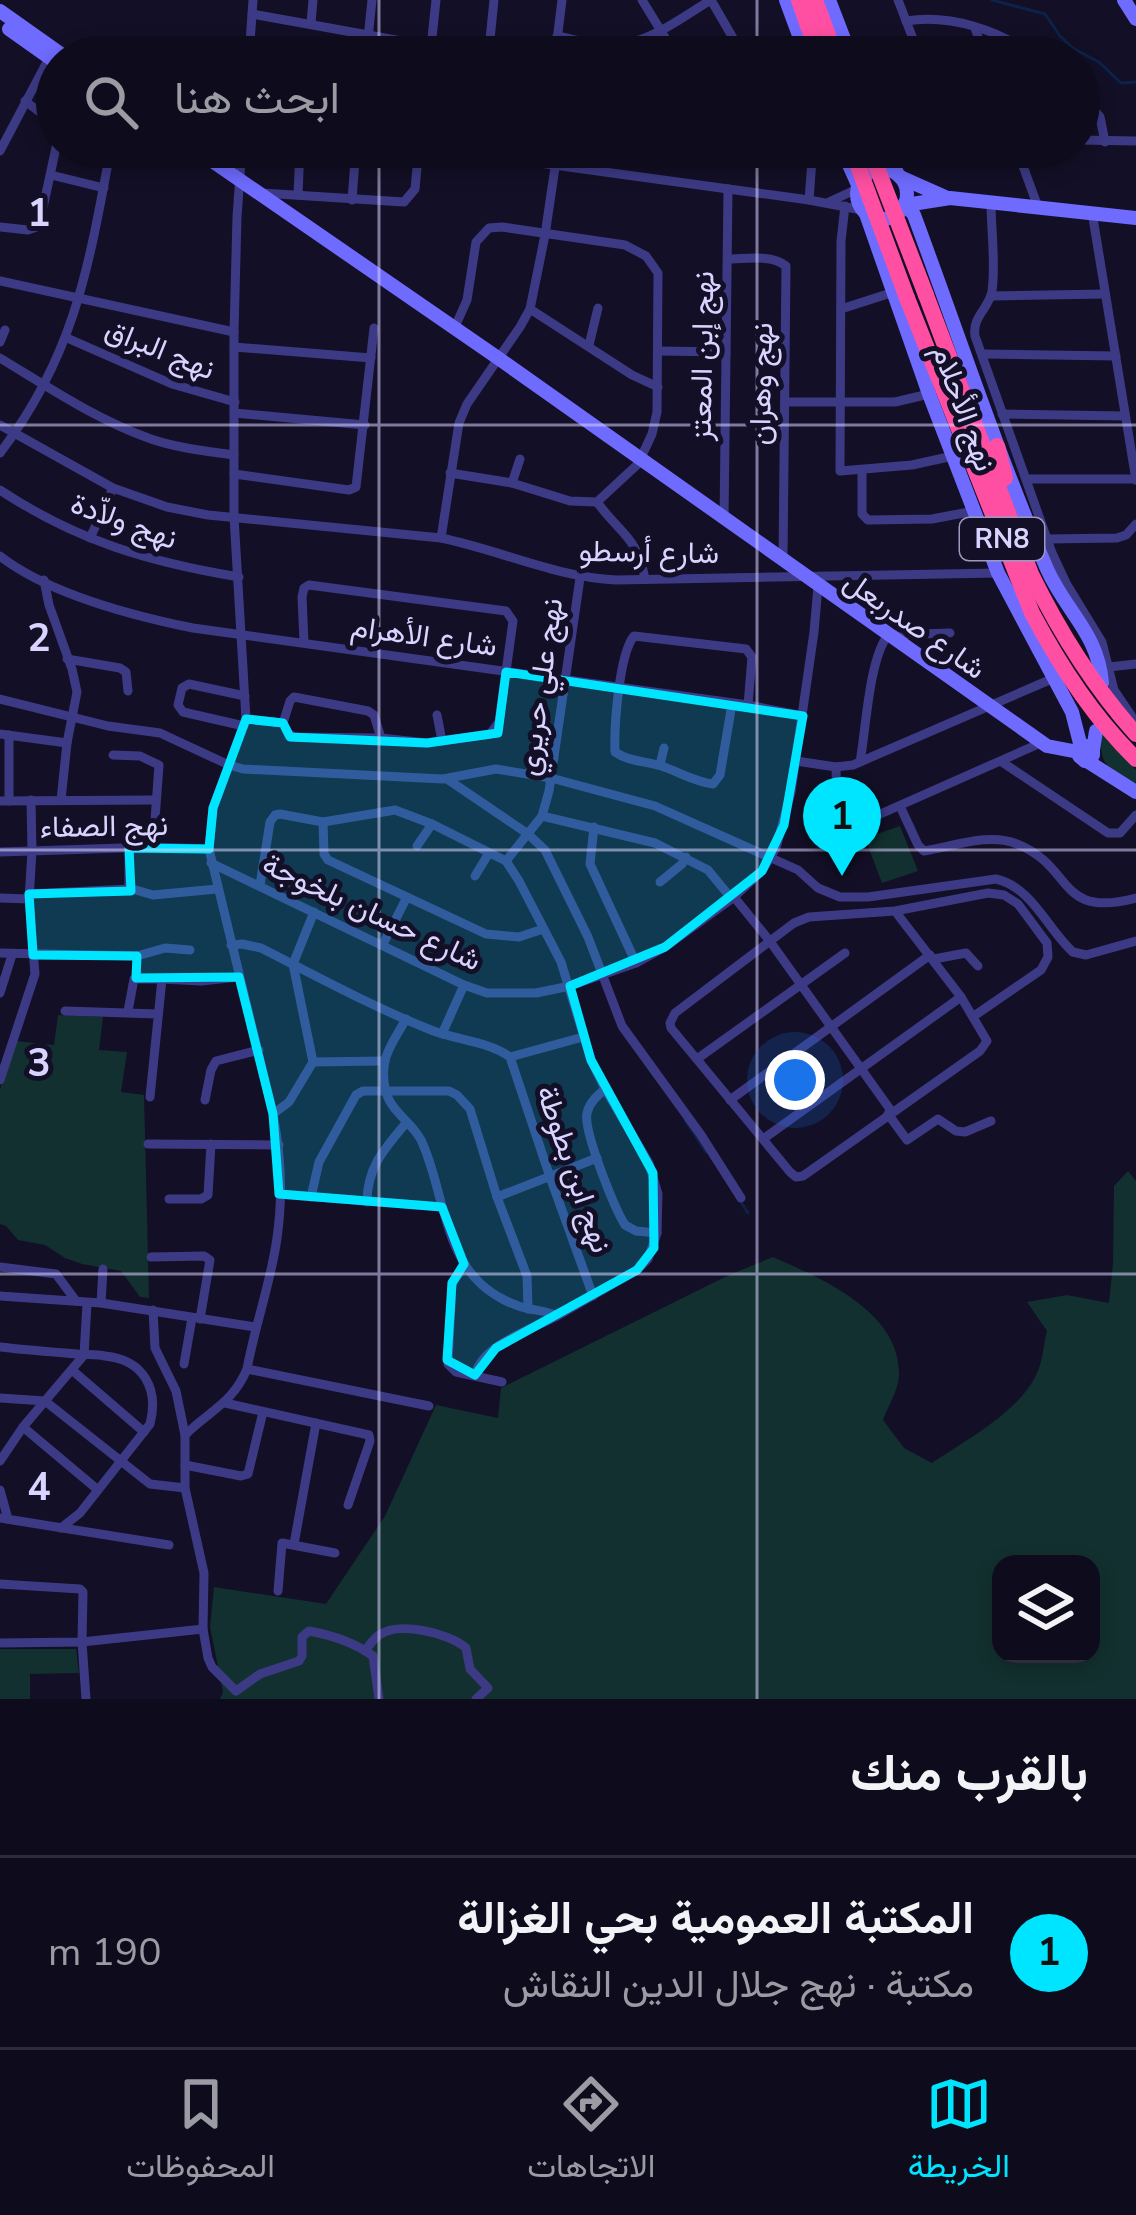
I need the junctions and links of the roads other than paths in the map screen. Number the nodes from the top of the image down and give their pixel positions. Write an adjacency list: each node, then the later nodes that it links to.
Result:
1 (254, 0): 16 (street)
2 (314, 0): 19 (street)
3 (372, 0): 23 (street)
4 (436, 0): 26 (street)
5 (494, 0): 27 (street)
6 (562, 0): 28 (street)
7 (642, 0): 22 (street)
8 (711, 0): 22 (street); 31 (street)
9 (786, 0): 32 (street)
10 (799, 0): 33 (highway)
11 (815, 0): 34 (highway)
12 (829, 0): 35 (street)
13 (898, 0): 18 (street)
14 (1124, 0): 17 (street)
15 (0, 11): 39 (street)
16 (252, 14): 19 (street); 24 (street)
17 (1136, 19)
18 (906, 21): 20 (street); 36 (street)
19 (311, 23): 23 (street)
20 (975, 28): 37 (street); 38 (street)
21 (4, 30): 40 (street)
22 (661, 30): 29 (street); 30 (street)
23 (369, 35): 25 (street)
24 (250, 36)
25 (375, 36)
26 (432, 36)
27 (490, 36)
28 (557, 36)
29 (646, 36)
30 (665, 36)
31 (732, 36)
32 (799, 36)
33 (812, 36)
34 (828, 36)
35 (842, 36)
36 (912, 36)
37 (978, 36)
38 (997, 36)
39 (36, 41)
40 (36, 48)
41 (36, 87): 42 (street)
42 (25, 101): 43 (street); 48 (street)
43 (36, 109)
44 (1100, 117): 47 (street)
45 (1136, 141): 47 (street)
46 (1100, 142): 47 (street)
47 (1105, 142)
48 (0, 151)
49 (52, 168): 65 (street)
50 (107, 168): 68 (street)
51 (214, 168): 69 (street)
52 (220, 168): 69 (street)
53 (244, 168): 69 (street)
54 (299, 168): 71 (street)
55 (354, 168): 73 (street)
56 (418, 168): 73 (street)
57 (556, 168): 84 (street)
58 (571, 168): 70 (street)
59 (811, 168): 74 (street)
60 (850, 168): 67 (street)
61 (859, 168): 88 (highway, RN8, bridge)
62 (875, 168): 88 (highway, RN8, bridge)
63 (895, 168): 66 (street)
64 (1024, 168): 79 (street)
65 (51, 175): 68 (street); 83 (street)
66 (899, 176): 67 (street); 72 (street); 75 (street)
67 (857, 187): 77 (street); 80 (street)
68 (104, 188): 90 (street)
69 (247, 189): 71 (street); 95 (street, شارع صدربعل); 96 (street)
70 (728, 189): 74 (street); 85 (street, نهج إبن المعتز)
71 (298, 195): 73 (street)
72 (950, 198): 75 (street); 76 (street)
73 (352, 200)
74 (809, 200): 77 (street)
75 (906, 202): 80 (street); 118 (street)
76 (991, 202): 79 (street); 89 (street)
77 (827, 203): 78 (street)
78 (845, 206): 80 (street); 93 (street)
79 (1038, 207): 81 (street)
80 (864, 212): 88 (street, نهج الأحلام)
81 (1095, 212): 82 (street); 87 (street)
82 (1136, 217)
83 (0, 226)
84 (545, 235): 92 (street); 95 (street); 100 (street)
85 (728, 259): 101 (street, نهج إبن المعتز); 110 (street, نهج وهران)
86 (0, 281): 90 (street)
87 (1105, 294): 89 (street); 103 (street)
88 (909, 295): 93 (street); 109 (street, نهج الأحلام); 148 (highway, RN8); 185 (highway, RN8)
89 (992, 296): 102 (street)
90 (80, 298): 96 (street); 97 (street)
91 (598, 308): 98 (street)
92 (530, 309): 98 (street); 106 (street)
93 (841, 309): 111 (street)
94 (374, 328): 105 (street)
95 (453, 331): 106 (street, شارع صدربعل)
96 (234, 332): 99 (street)
97 (67, 338): 107 (street); 112 (street, نهج البراق)
98 (589, 345): 108 (street)
99 (234, 347): 105 (street); 112 (street)
100 (658, 351): 101 (street); 108 (street)
101 (726, 352): 135 (street, نهج إبن المعتز)
102 (982, 354): 103 (street); 113 (street)
103 (1115, 356): 114 (street)
104 (0, 358): 107 (street)
105 (370, 358): 116 (street)
106 (497, 361): 123 (street, شارع صدربعل); 125 (street)
107 (45, 386): 117 (street); 120 (street)
108 (658, 387): 123 (street)
109 (929, 394): 111 (street); 121 (street, نهج الأحلام)
110 (784, 402): 111 (street); 141 (street, نهج وهران)
111 (842, 403): 124 (street)
112 (234, 408): 116 (street, نهج البراق); 120 (street)
113 (1003, 415): 114 (street); 127 (street)
114 (1126, 416): 128 (street)
115 (0, 425): 117 (street, شارع أرسطو)
116 (365, 425): 126 (street)
117 (15, 434): 119 (street); 130 (street, شارع أرسطو)
118 (998, 446): 148 (highway, RN8); 159 (street)
119 (0, 454)
120 (234, 455): 126 (street)
121 (953, 456): 124 (street); 133 (street, نهج الأحلام)
122 (520, 458): 129 (street)
123 (639, 462): 132 (street); 135 (street, شارع صدربعل)
124 (862, 471): 133 (street)
125 (450, 473): 129 (street); 138 (street)
126 (234, 474): 134 (street)
127 (1027, 478): 128 (street); 139 (street)
128 (1136, 480)
129 (512, 483): 132 (street)
130 (113, 488): 134 (street, شارع أرسطو); 137 (street)
131 (0, 490): 137 (street, نهج ولاّدة)
132 (597, 502): 145 (street)
133 (974, 511): 142 (street, نهج الأحلام)
134 (234, 517): 138 (street, شارع أرسطو); 143 (street)
135 (724, 520): 141 (street, شارع صدربعل)
136 (1136, 524): 139 (street)
137 (90, 538): 143 (street, نهج ولاّدة)
138 (440, 538): 144 (street, شارع أرسطو)
139 (1047, 539): 155 (street)
140 (0, 556): 146 (street, شارع الأهرام)
141 (783, 562): 147 (street, شارع صدربعل)
142 (998, 573): 147 (street, شارع أرسطو); 157 (street, نهج الأحلام)
143 (239, 577): 149 (street)
144 (580, 578): 145 (street, شارع أرسطو); 158 (street, نهج علي حريري)
145 (645, 579): 147 (street, شارع أرسطو)
146 (44, 580): 149 (street, شارع الأهرام); 153 (street)
147 (811, 582): 151 (street, شارع صدربعل); 170 (street, شارع حسان بلخوجة)
148 (1046, 604): 176 (highway, RN8)
149 (242, 633): 152 (street, شارع الأهرام); 162 (street)
150 (950, 633): 151 (street)
151 (887, 636): 168 (street, شارع صدربعل); 187 (street)
152 (304, 642): 156 (street, شارع الأهرام); 156 (street)
153 (67, 659): 161 (street); 171 (street)
154 (1136, 664): 155 (street)
155 (1109, 667): 166 (street)
156 (506, 672): 158 (street, شارع الأهرام); 179 (street)
157 (1054, 679): 168 (street); 183 (street, نهج الأحلام)
158 (566, 681): 160 (street, شارع الأهرام); 193 (street, نهج علي حريري)
159 (1102, 683)
160 (620, 689): 165 (street, شارع الأهرام); 167 (street); 190 (street)
161 (128, 691)
162 (245, 696): 172 (street); 172 (street)
163 (0, 699): 171 (street)
164 (1136, 700): 166 (street)
165 (732, 704): 167 (street, شارع الأهرام); 190 (street)
166 (1122, 704): 173 (street)
167 (748, 705): 170 (street, شارع الأهرام)
168 (990, 707): 181 (street, شارع صدربعل); 187 (street)
169 (437, 715): 179 (street)
170 (803, 716): 186 (street, شارع حسان بلخوجة)
171 (72, 717): 180 (street); 189 (street)
172 (245, 722): 174 (street); 189 (street)
173 (1136, 722)
174 (283, 723): 178 (street); 178 (street)
175 (1096, 731): 183 (street)
176 (1136, 734)
177 (5, 735): 180 (street); 198 (street)
178 (381, 738): 179 (street)
179 (442, 741)
180 (67, 743): 196 (street)
181 (1041, 743): 183 (street, شارع صدربعل); 188 (street)
182 (664, 748): 190 (street)
183 (1085, 754): 194 (street, شارع صدربعل)
184 (113, 755): 197 (street)
185 (1136, 758)
186 (796, 761): 191 (street); 214 (street, شارع حسان بلخوجة)
187 (860, 762): 191 (street)
188 (1002, 762): 199 (street); 200 (street)
189 (229, 765): 192 (street); 209 (street)
190 (660, 765)
191 (836, 766): 199 (street)
192 (447, 778): 193 (street); 205 (street)
193 (551, 778): 201 (street, نهج علي حريري); 214 (street)
194 (1136, 792)
195 (31, 800): 196 (street); 198 (street); 210 (street)
196 (62, 800): 197 (street)
197 (155, 800): 207 (street)
198 (5, 801)
199 (900, 806): 226 (street)
200 (1136, 815)
201 (542, 816): 204 (street); 205 (street, نهج علي حريري)
202 (322, 822): 203 (street); 219 (street); 223 (street)
203 (432, 824): 206 (street); 212 (street)
204 (594, 826): 213 (street); 240 (street)
205 (528, 834): 215 (street, نهج علي حريري); 243 (street)
206 (417, 846)
207 (153, 847): 208 (street, نهج الصفاء); 209 (street, نهج الصفاء)
208 (129, 848): 210 (street, نهج الصفاء); 220 (street)
209 (209, 850): 216 (street)
210 (32, 851): 211 (street, نهج الصفاء); 222 (street)
211 (0, 852)
212 (489, 853): 215 (street); 217 (street)
213 (686, 857): 218 (street); 225 (street)
214 (771, 858): 225 (street, شارع حسان بلخوجة); 231 (street)
215 (506, 861): 229 (street)
216 (211, 863): 219 (street, شارع حسان بلخوجة); 221 (street)
217 (475, 876)
218 (660, 882)
219 (260, 885): 228 (street, شارع حسان بلخوجة)
220 (129, 888): 221 (street); 222 (street)
221 (218, 889): 233 (street)
222 (29, 897): 224 (street); 237 (street)
223 (407, 897): 229 (street); 232 (street)
224 (0, 898)
225 (733, 898): 230 (street); 240 (street, شارع حسان بلخوجة)
226 (1136, 898)
227 (896, 911): 230 (street); 239 (street); 255 (street)
228 (314, 912): 232 (street, شارع حسان بلخوجة); 241 (street)
229 (543, 928): 249 (street)
230 (770, 940): 248 (street); 262 (street)
231 (1136, 940)
232 (383, 944): 247 (street, شارع حسان بلخوجة)
233 (231, 945): 241 (street); 244 (street)
234 (190, 950): 238 (street)
235 (845, 952): 248 (street)
236 (6, 954): 237 (street); 250 (street)
237 (32, 955): 238 (street); 266 (street)
238 (137, 956): 245 (street)
239 (932, 957): 242 (street); 251 (street); 257 (street)
240 (637, 963): 243 (street, شارع حسان بلخوجة)
241 (292, 964): 256 (street); 264 (street)
242 (978, 966)
243 (603, 975): 249 (street, شارع حسان بلخوجة); 285 (street)
244 (239, 976): 246 (street); 260 (street)
245 (136, 978): 246 (street); 253 (street)
246 (162, 979): 254 (street)
247 (464, 985): 249 (street, شارع حسان بلخوجة); 258 (street)
248 (800, 985): 257 (street); 262 (street)
249 (570, 986): 259 (street)
250 (0, 993)
251 (962, 998): 255 (street); 265 (street)
252 (65, 1011): 253 (street)
253 (128, 1011): 254 (street)
254 (158, 1014): 269 (street)
255 (974, 1016): 272 (street)
256 (406, 1019): 258 (street); 263 (street)
257 (830, 1027): 265 (street); 271 (street)
258 (442, 1034): 261 (street)
259 (583, 1037): 261 (street); 267 (street)
260 (259, 1050): 270 (street); 273 (street)
261 (510, 1057): 281 (street, نهج ابن بطوطة)
262 (697, 1059): 271 (street)
263 (383, 1060): 264 (street); 268 (street)
264 (313, 1062): 273 (street)
265 (861, 1070): 272 (street); 276 (street)
266 (0, 1080)
267 (604, 1089): 280 (street); 289 (street)
268 (385, 1091): 275 (street); 283 (street); 284 (street)
269 (150, 1097)
270 (205, 1100)
271 (730, 1100): 276 (street)
272 (890, 1113): 274 (street); 276 (street)
273 (273, 1114): 279 (street)
274 (991, 1121)
275 (406, 1123): 287 (street); 288 (street)
276 (763, 1139)
277 (148, 1144): 278 (street)
278 (211, 1144): 279 (street); 286 (street)
279 (279, 1145): 282 (street)
280 (597, 1158): 281 (street); 289 (street)
281 (550, 1177): 284 (street); 295 (street, نهج ابن بطوطة)
282 (279, 1194): 283 (street); 302 (street)
283 (311, 1197): 287 (street)
284 (496, 1197): 298 (street)
285 (741, 1198)
286 (169, 1199)
287 (367, 1202): 288 (street)
288 (442, 1208): 291 (street)
289 (657, 1233): 295 (street)
290 (151, 1257): 301 (street)
291 (465, 1265): 298 (street); 308 (street)
292 (0, 1267): 296 (street)
293 (104, 1269): 297 (street)
294 (0, 1296): 296 (street)
295 (593, 1296): 300 (street)
296 (82, 1303): 297 (street); 304 (street)
297 (101, 1304): 299 (street)
298 (528, 1309): 300 (street)
299 (153, 1310): 301 (street); 318 (street)
300 (557, 1316): 308 (street)
301 (196, 1319): 302 (street); 305 (street)
302 (255, 1327): 306 (street)
303 (0, 1347): 304 (street)
304 (84, 1355): 307 (street); 317 (street)
305 (184, 1364)
306 (247, 1369): 312 (street); 313 (street)
307 (71, 1370): 311 (street); 317 (street)
308 (476, 1375): 309 (street)
309 (502, 1382)
310 (0, 1398): 311 (street)
311 (45, 1401): 316 (street); 320 (street)
312 (225, 1403): 314 (street); 318 (street)
313 (429, 1406)
314 (263, 1412): 315 (street); 321 (street)
315 (316, 1423): 325 (street); 328 (street)
316 (23, 1427): 319 (street); 324 (street)
317 (145, 1432): 320 (street)
318 (184, 1435): 321 (street)
319 (2, 1454)
320 (120, 1462): 322 (street); 324 (street)
321 (185, 1465): 322 (street)
322 (185, 1488): 333 (street)
323 (0, 1490): 326 (street)
324 (98, 1490): 327 (street)
325 (348, 1505)
326 (4, 1519): 327 (street)
327 (62, 1528): 329 (street)
328 (294, 1544): 330 (street); 332 (street)
329 (169, 1545)
330 (335, 1552)
331 (0, 1584): 334 (street)
332 (278, 1591)
333 (203, 1629): 334 (street); 336 (street)
334 (82, 1642): 335 (street); 337 (street)
335 (0, 1643)
336 (365, 1651): 338 (street); 339 (street)
337 (86, 1699)
338 (380, 1699)
339 (476, 1699)

